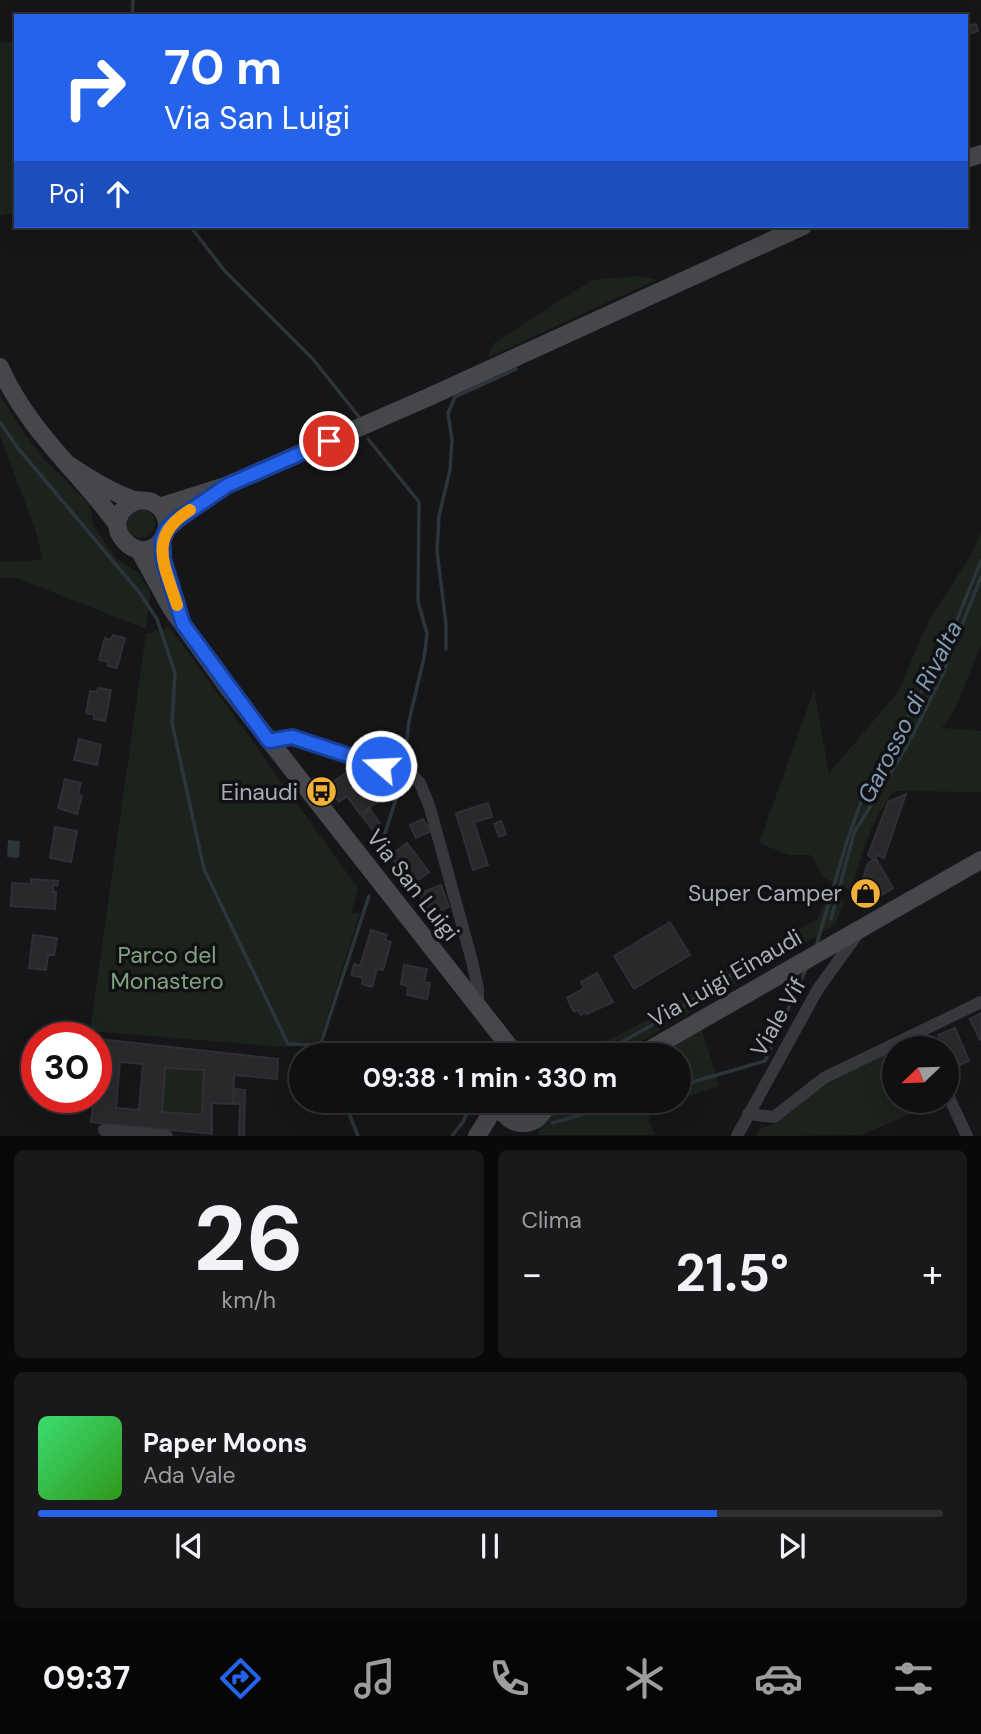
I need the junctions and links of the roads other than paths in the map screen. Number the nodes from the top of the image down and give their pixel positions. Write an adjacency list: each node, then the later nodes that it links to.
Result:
1 (799, 228): 4 (street)
2 (0, 367): 3 (street)
3 (65, 463): 5 (street); 7 (street)
4 (228, 485): 6 (street); 8 (street)
5 (135, 501): 6 (street); 7 (street)
6 (159, 507): 8 (street)
7 (117, 524): 9 (street)
8 (164, 535): 9 (street); 10 (street)
9 (139, 550): 10 (street, Via San Luigi)
10 (183, 624): 11 (street, Via San Luigi)
11 (269, 741): 17 (street, Via San Luigi); 17 (street)
12 (981, 860): 13 (street, Via Luigi Einaudi)
13 (866, 925): 14 (street, Via Luigi Einaudi); 15 (street, Viale Vif)
14 (826, 948): 15 (street); 21 (street, Via Luigi Einaudi)
15 (822, 983): 26 (street, Viale Vif)
16 (981, 1002): 18 (street)
17 (478, 1009): 19 (street, Via San Luigi); 20 (street, Via San Luigi)
18 (918, 1034): 26 (street)
19 (494, 1043)
20 (506, 1043)
21 (661, 1043)
22 (491, 1113): 30 (street)
23 (503, 1113): 27 (street)
24 (542, 1113): 27 (street)
25 (956, 1113): 33 (street)
26 (748, 1114): 32 (street, Viale Vif)
27 (521, 1126): 31 (street)
28 (104, 1130): 29 (street)
29 (167, 1136)
30 (477, 1136)
31 (487, 1136)
32 (737, 1136)
33 (967, 1136)

